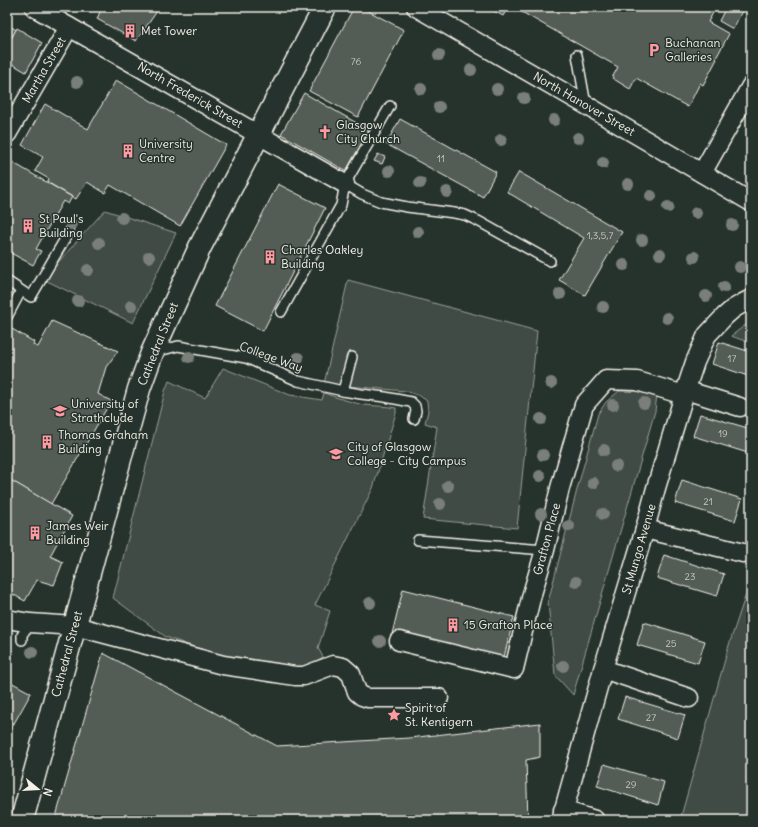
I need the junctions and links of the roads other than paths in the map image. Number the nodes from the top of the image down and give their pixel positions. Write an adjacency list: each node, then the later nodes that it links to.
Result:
1 (34, 7): 4 (street, North Frederick Street)
2 (325, 7): 10 (street, Cathedral Street)
3 (416, 7): 7 (street, North Hanover Street)
4 (69, 26): 9 (street, Martha Street); 10 (street, North Frederick Street)
5 (577, 55): 7 (lane)
6 (751, 86): 11 (street)
7 (586, 105): 11 (street, North Hanover Street)
8 (390, 106): 12 (lane)
9 (7, 134)
10 (259, 135): 12 (street, North Frederick Street); 21 (street, Cathedral Street)
11 (702, 173): 13 (street, North Hanover Street)
12 (345, 184): 15 (lane); 19 (lane)
13 (751, 202)
14 (69, 232): 17 (lane)
15 (550, 261)
16 (7, 281): 17 (lane)
17 (21, 291): 20 (lane)
18 (751, 299): 24 (street, St Mungo Avenue)
19 (281, 312)
20 (7, 317)
21 (152, 353): 23 (lane, College Way); 33 (street, Cathedral Street)
22 (352, 357): 23 (lane)
23 (343, 391): 26 (lane, College Way)
24 (685, 392): 25 (street, Grafton Place); 27 (street, St Mungo Avenue); 29 (street, Grafton Place)
25 (740, 407)
26 (414, 419)
27 (645, 529): 30 (street); 36 (street, St Mungo Avenue)
28 (418, 540): 29 (lane)
29 (545, 550): 35 (street, Grafton Place)
30 (743, 553)
31 (7, 619): 32 (street)
32 (30, 623): 33 (street); 34 (lane)
33 (75, 626): 37 (street); 40 (street, Cathedral Street)
34 (22, 640)
35 (399, 641)
36 (603, 669): 38 (street); 39 (street, St Mungo Avenue)
37 (439, 698)
38 (689, 698)
39 (562, 815): 41 (street)
40 (22, 820)
41 (595, 820)

